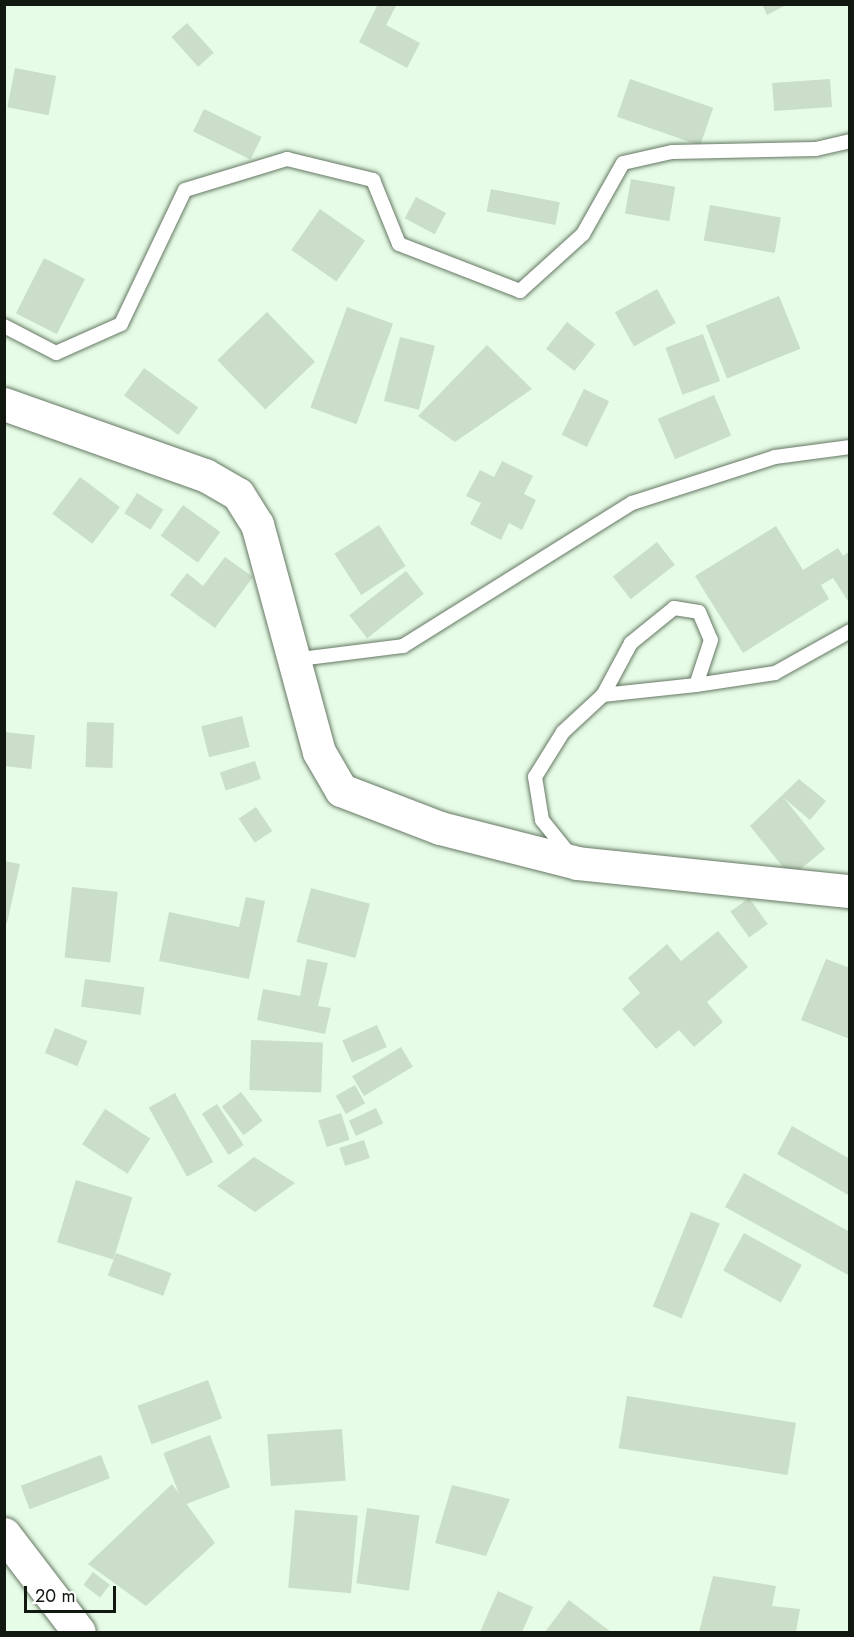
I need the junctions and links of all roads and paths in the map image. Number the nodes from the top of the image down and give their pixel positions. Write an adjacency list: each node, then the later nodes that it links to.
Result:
1 (849, 141): 2 (lane)
2 (4, 326)
3 (4, 404): 6 (main road)
4 (849, 447): 6 (lane)
5 (849, 631): 7 (lane)
6 (291, 660): 9 (main road)
7 (696, 685): 8 (lane); 8 (lane)
8 (603, 695): 9 (lane)
9 (577, 863): 10 (main road)
10 (849, 891)
11 (4, 1533): 12 (main road)
12 (79, 1632)

